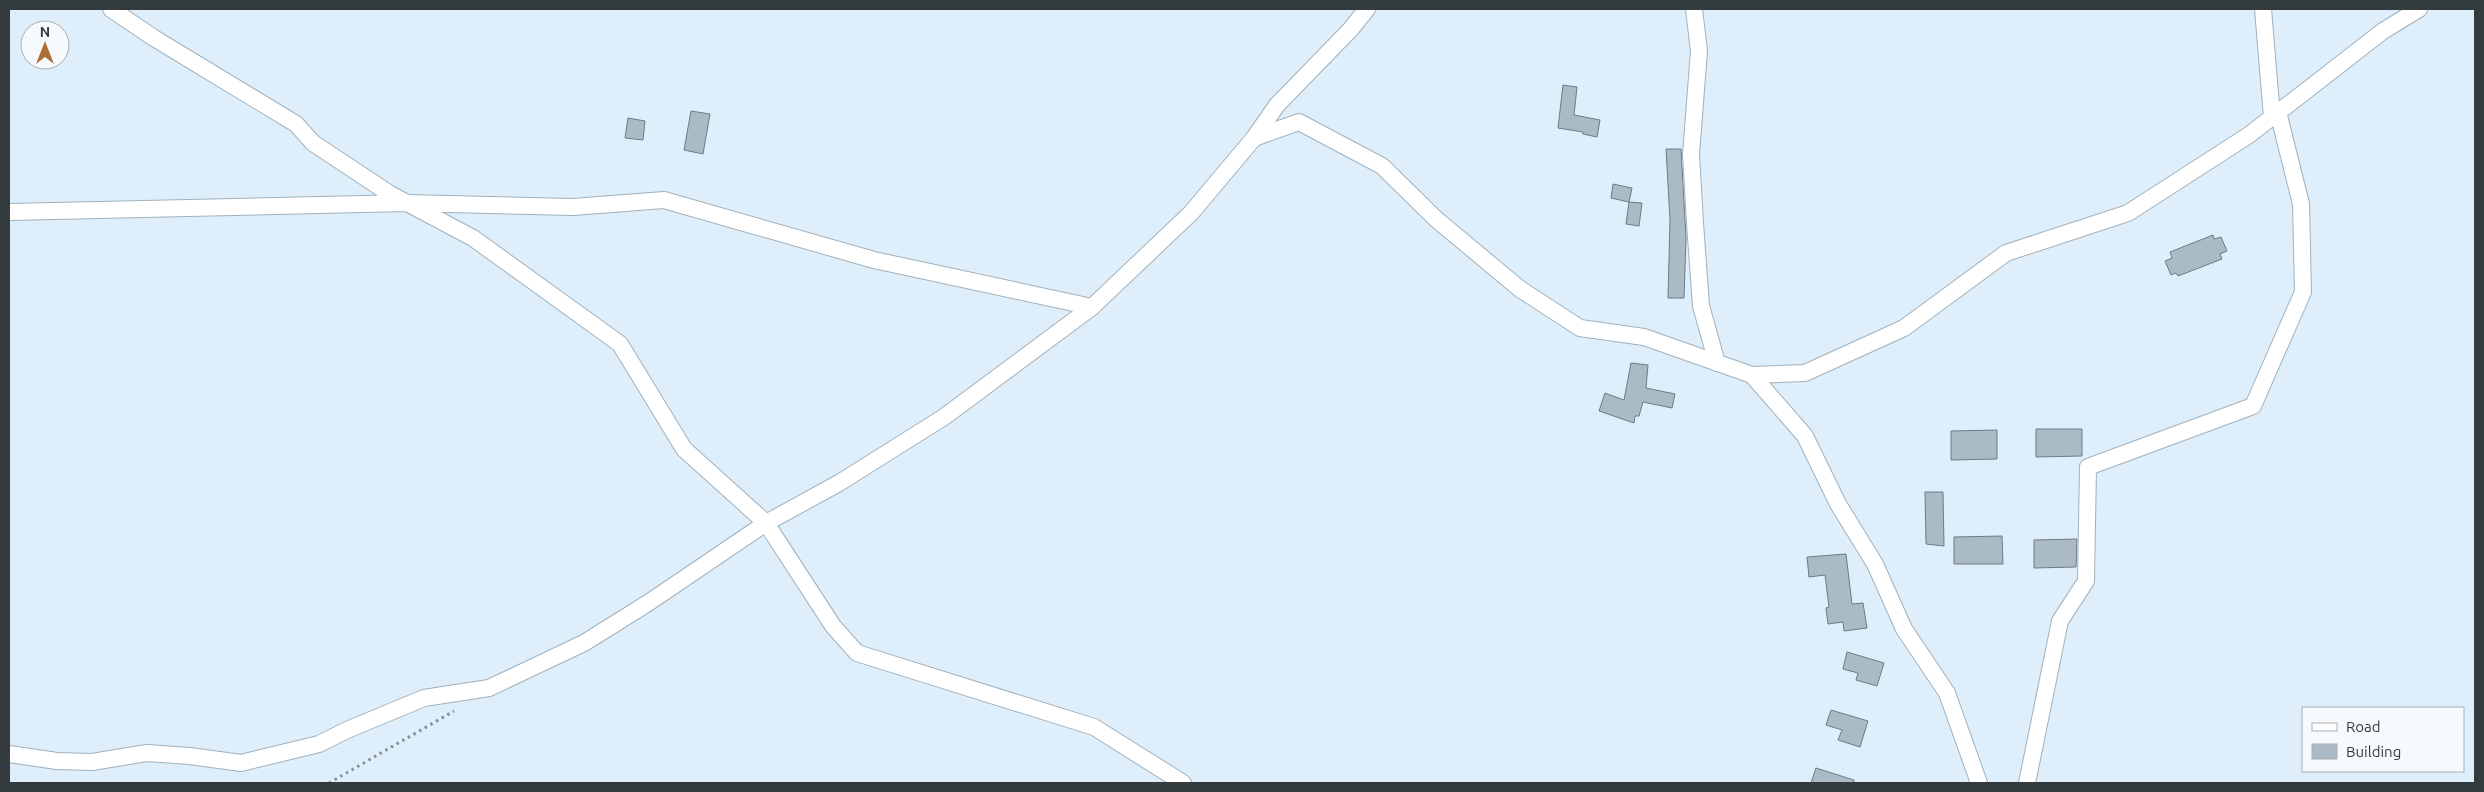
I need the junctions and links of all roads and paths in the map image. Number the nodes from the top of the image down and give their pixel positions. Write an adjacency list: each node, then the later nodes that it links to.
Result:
1 (111, 9): 8 (street)
2 (1367, 9): 7 (street)
3 (1694, 9): 11 (street)
4 (2263, 9): 6 (street)
5 (2419, 9): 6 (street)
6 (2275, 114): 12 (street); 19 (street)
7 (1254, 138): 10 (street); 11 (street)
8 (407, 203): 9 (street); 10 (street); 13 (street)
9 (9, 212)
10 (1092, 307): 13 (street)
11 (1717, 363): 12 (street)
12 (1752, 375): 18 (street)
13 (766, 523): 15 (street); 17 (street)
14 (459, 708): 16 (path)
15 (9, 754)
16 (329, 783)
17 (1183, 783)
18 (1979, 783)
19 (2027, 783)

